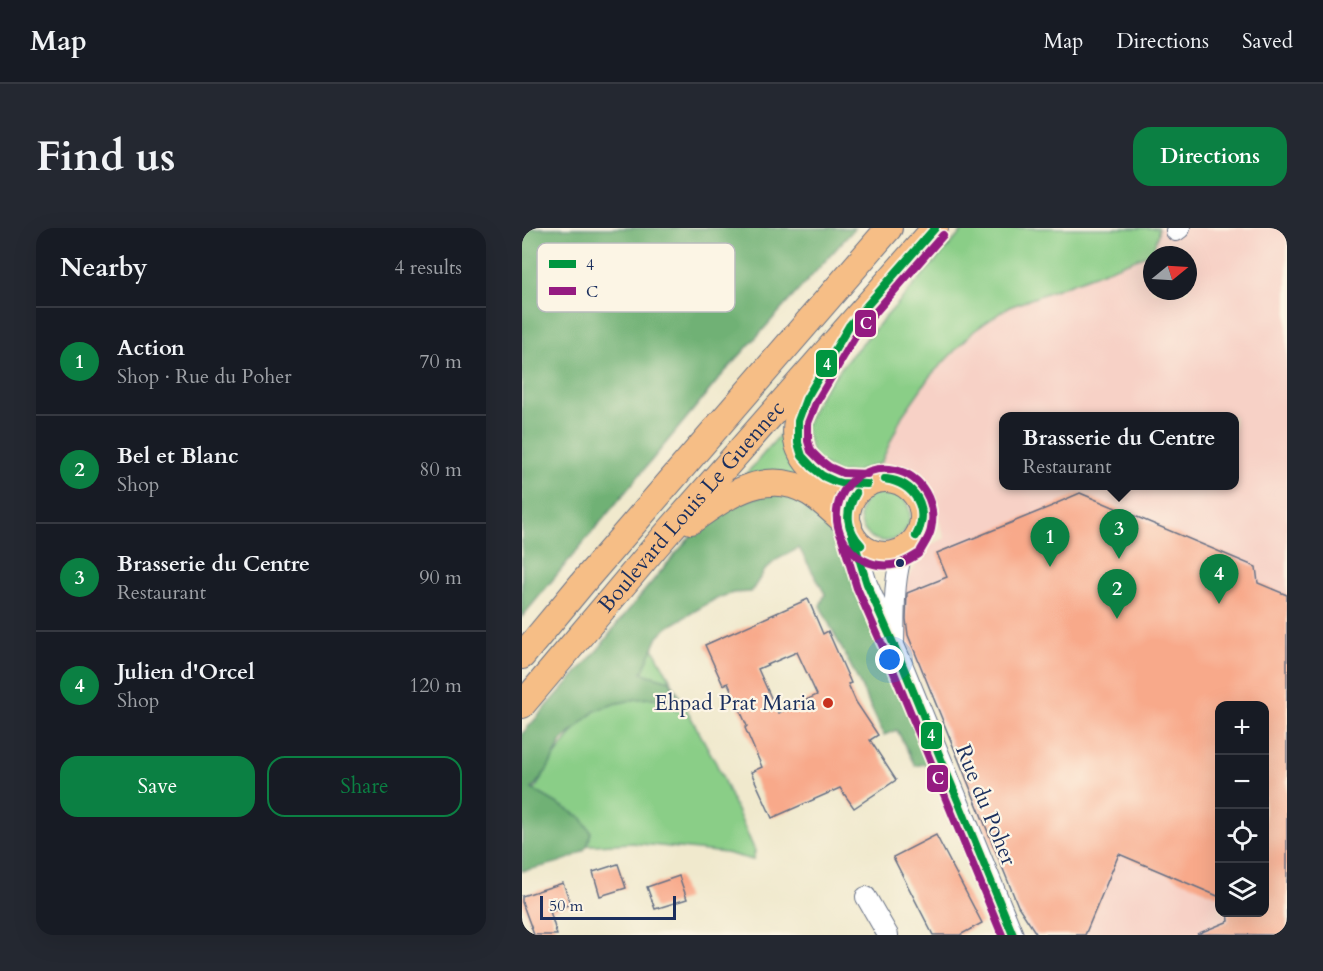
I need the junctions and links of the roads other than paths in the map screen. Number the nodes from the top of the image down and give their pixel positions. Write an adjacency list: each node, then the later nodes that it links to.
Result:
1 (889, 228): 9 (main road, Boulevard Louis Le Guennec)
2 (935, 228): 3 (main road, Boulevard Louis Le Guennec)
3 (849, 326): 4 (main road); 6 (main road, Boulevard Louis Le Guennec)
4 (867, 484): 5 (main road); 7 (main road)
5 (850, 530): 6 (main road); 7 (main road); 8 (street, Rue du Poher)
6 (656, 546): 10 (main road, Boulevard Louis Le Guennec)
7 (903, 551): 8 (street, Rue du Poher)
8 (894, 647): 12 (street, Rue du Poher)
9 (522, 656)
10 (522, 705)
11 (867, 897): 13 (street)
12 (1005, 913): 14 (street, Rue du Poher); 15 (street, Rue du Poher)
13 (888, 935)
14 (1013, 935)
15 (1019, 935)

